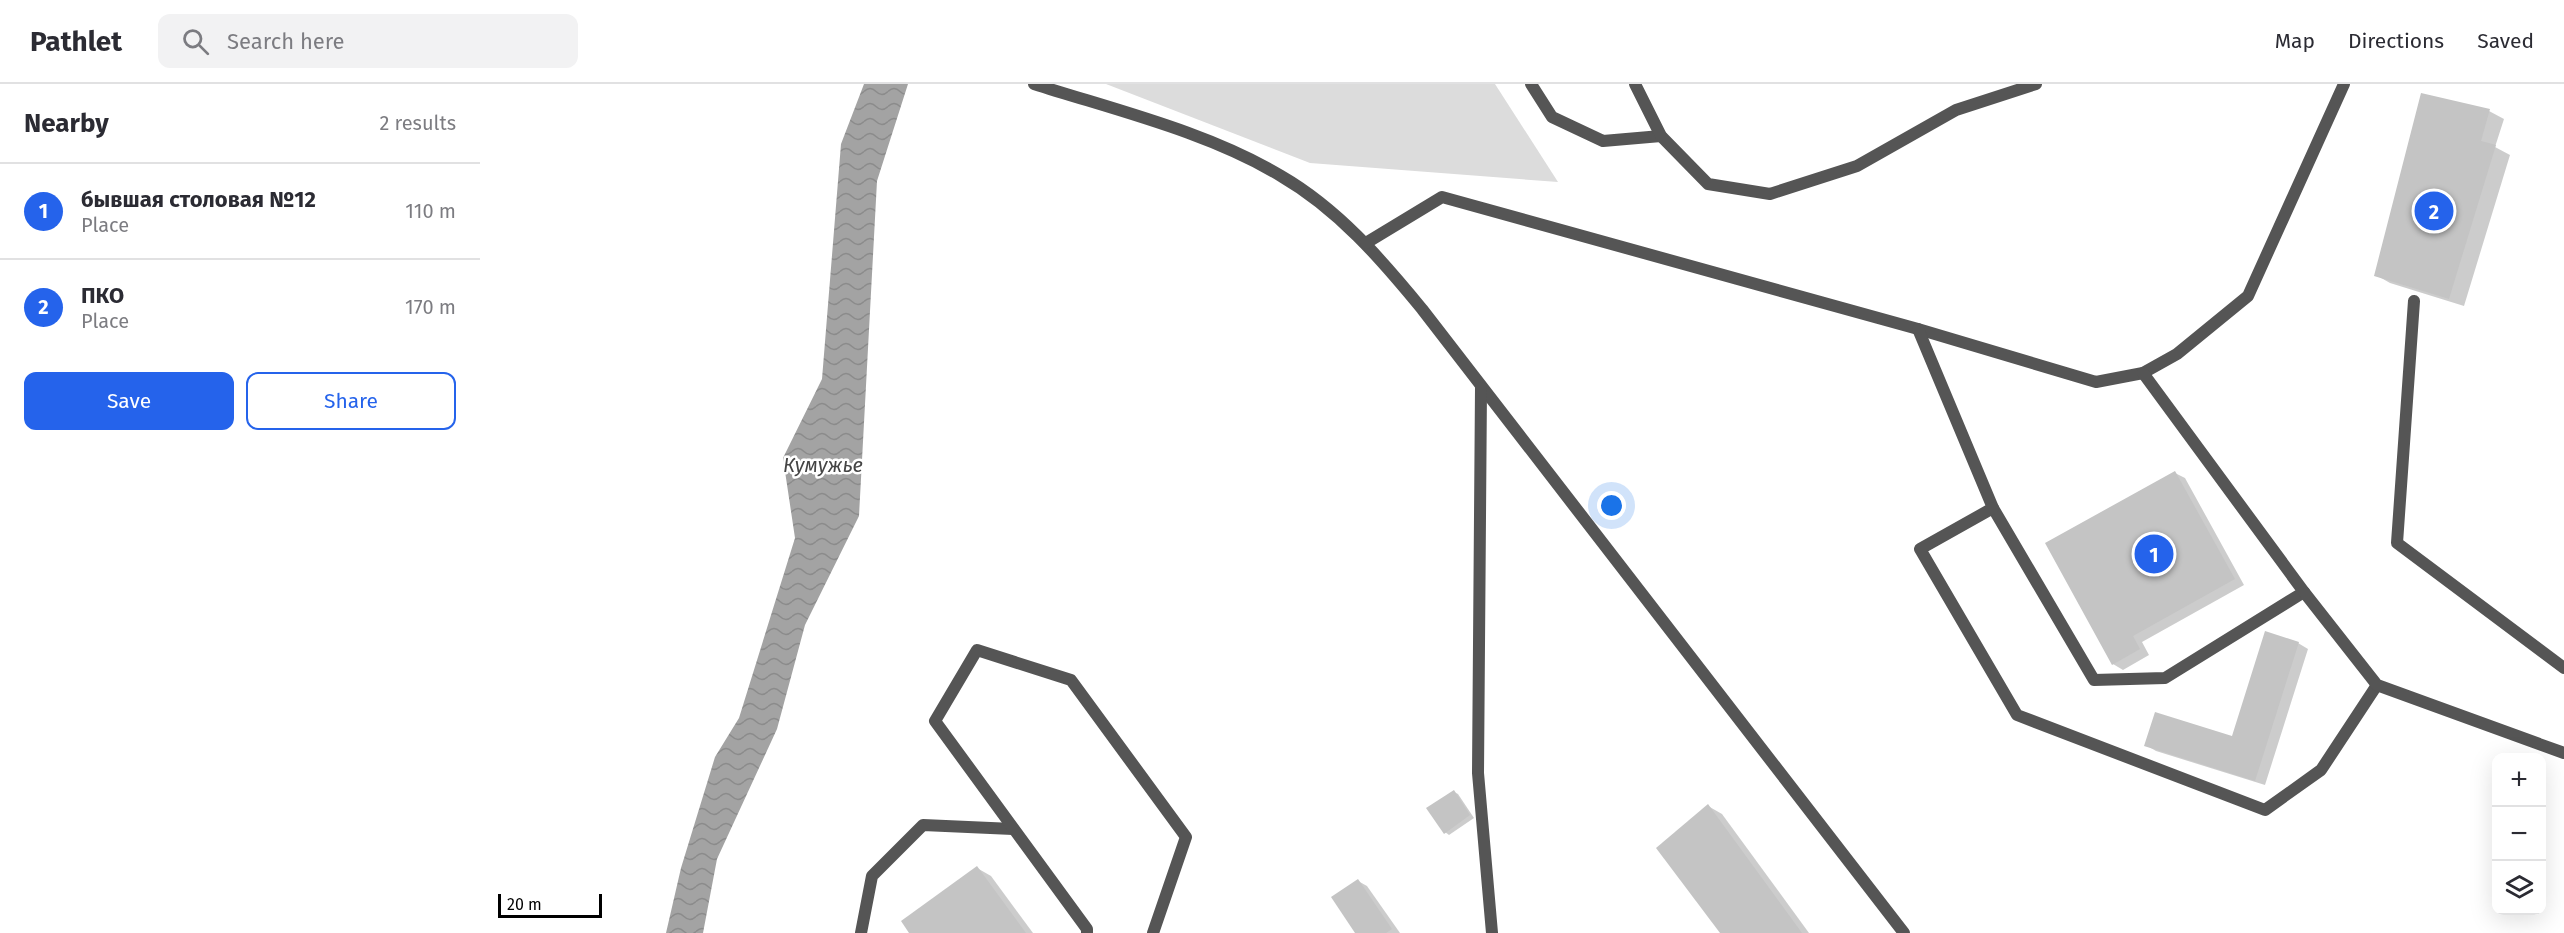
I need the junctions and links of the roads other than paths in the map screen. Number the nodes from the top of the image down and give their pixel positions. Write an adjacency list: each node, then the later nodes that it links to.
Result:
1 (1034, 84): 7 (lane)
2 (1531, 84): 6 (lane)
3 (1635, 84): 6 (lane)
4 (2036, 84): 6 (lane)
5 (2344, 84): 10 (lane)
6 (1661, 136)
7 (1366, 243): 9 (lane); 11 (lane)
8 (2414, 301): 14 (lane)
9 (1918, 329): 10 (lane); 12 (lane)
10 (2143, 373): 13 (lane)
11 (1481, 388): 21 (lane); 22 (lane)
12 (1993, 508): 13 (lane); 15 (lane)
13 (2304, 592): 15 (lane)
14 (2564, 668)
15 (2377, 685): 16 (lane)
16 (2564, 753)
17 (1013, 829): 18 (lane); 19 (lane); 20 (lane)
18 (861, 933)
19 (1087, 933)
20 (1153, 933)
21 (1492, 933)
22 (1904, 933)

